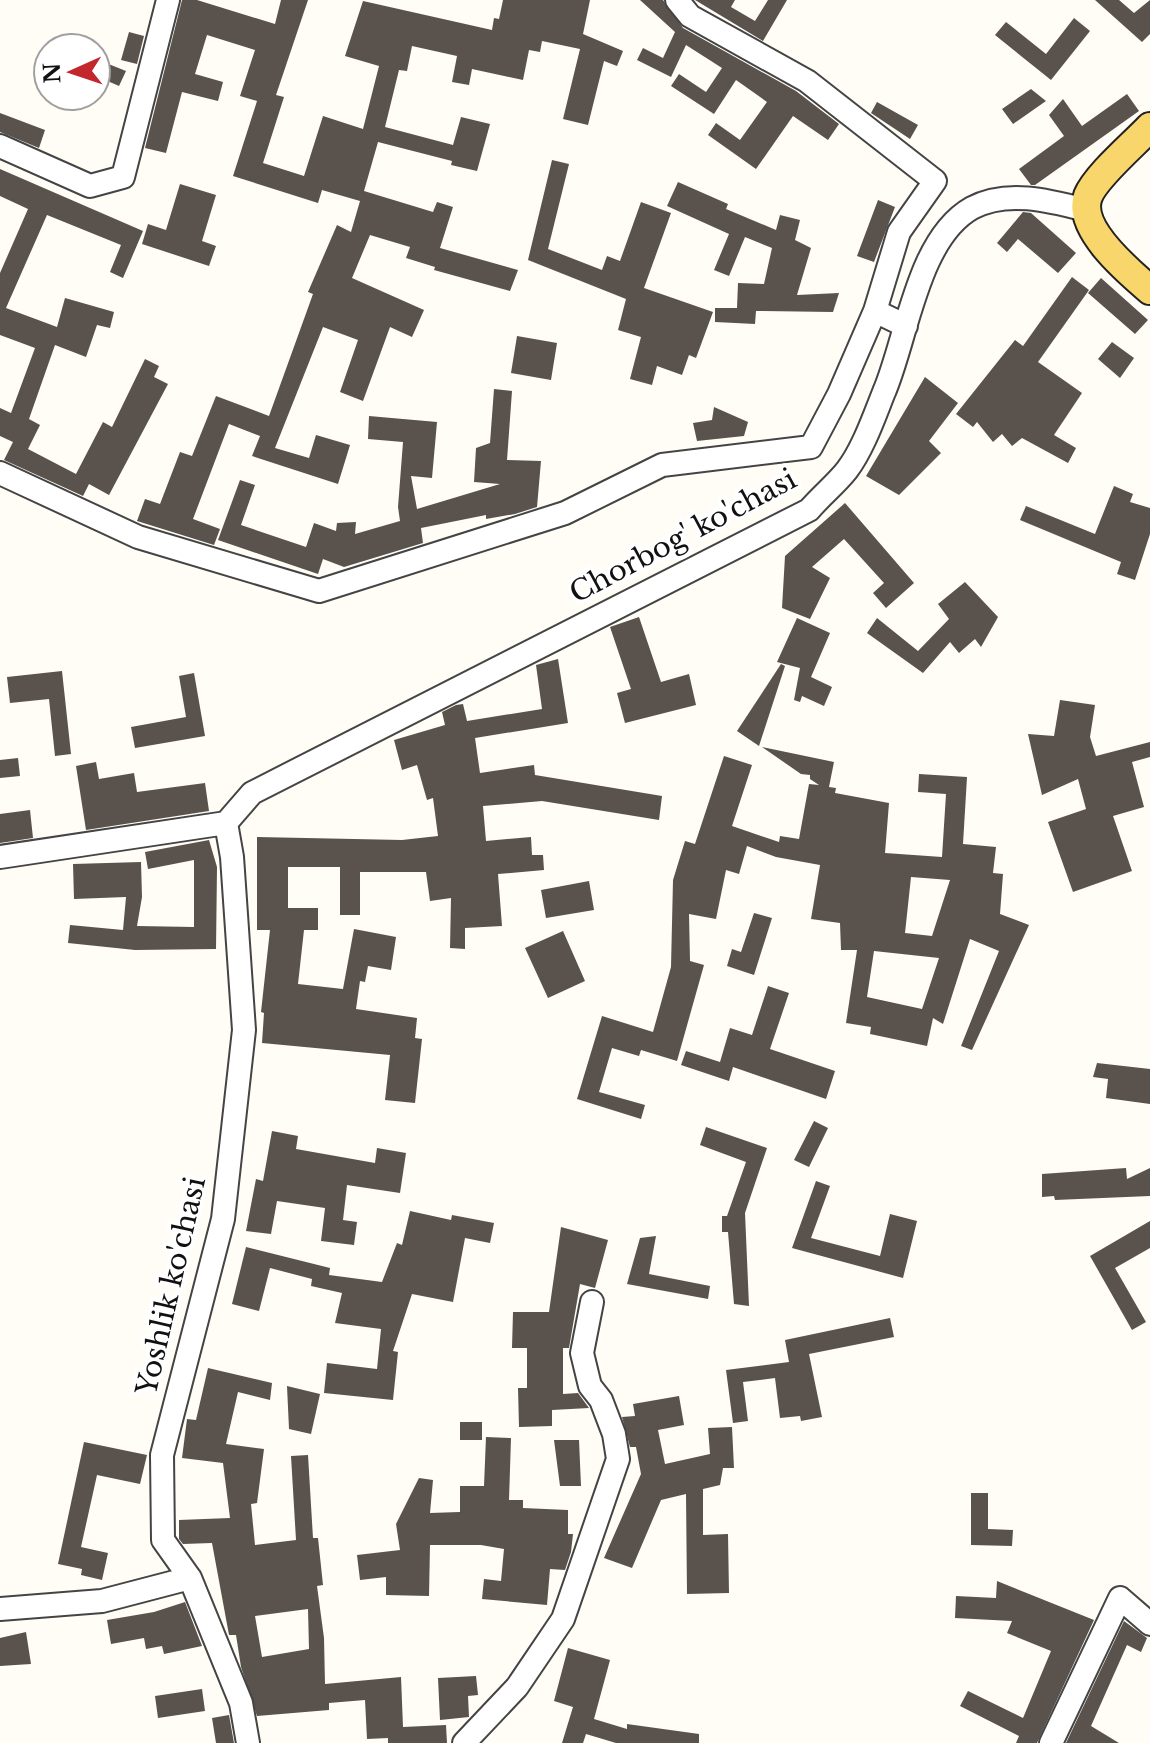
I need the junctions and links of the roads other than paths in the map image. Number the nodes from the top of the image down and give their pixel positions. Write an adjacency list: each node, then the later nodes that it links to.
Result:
1 (168, 0): 4 (street)
2 (677, 0): 7 (street)
3 (1150, 127): 5 (main road)
4 (0, 146)
5 (1086, 210): 6 (main road); 8 (street, Chorbog' ko'chasi)
6 (1150, 290)
7 (875, 311): 8 (street); 9 (street)
8 (906, 326): 10 (street, Chorbog' ko'chasi)
9 (0, 473)
10 (226, 823): 11 (street); 13 (street, Yoshlik ko'chasi)
11 (0, 857)
12 (592, 1302): 17 (street)
13 (190, 1578): 14 (street); 16 (street, Yoshlik ko'chasi)
14 (0, 1609)
15 (1150, 1624): 18 (street)
16 (248, 1743)
17 (464, 1743)
18 (1051, 1743)

